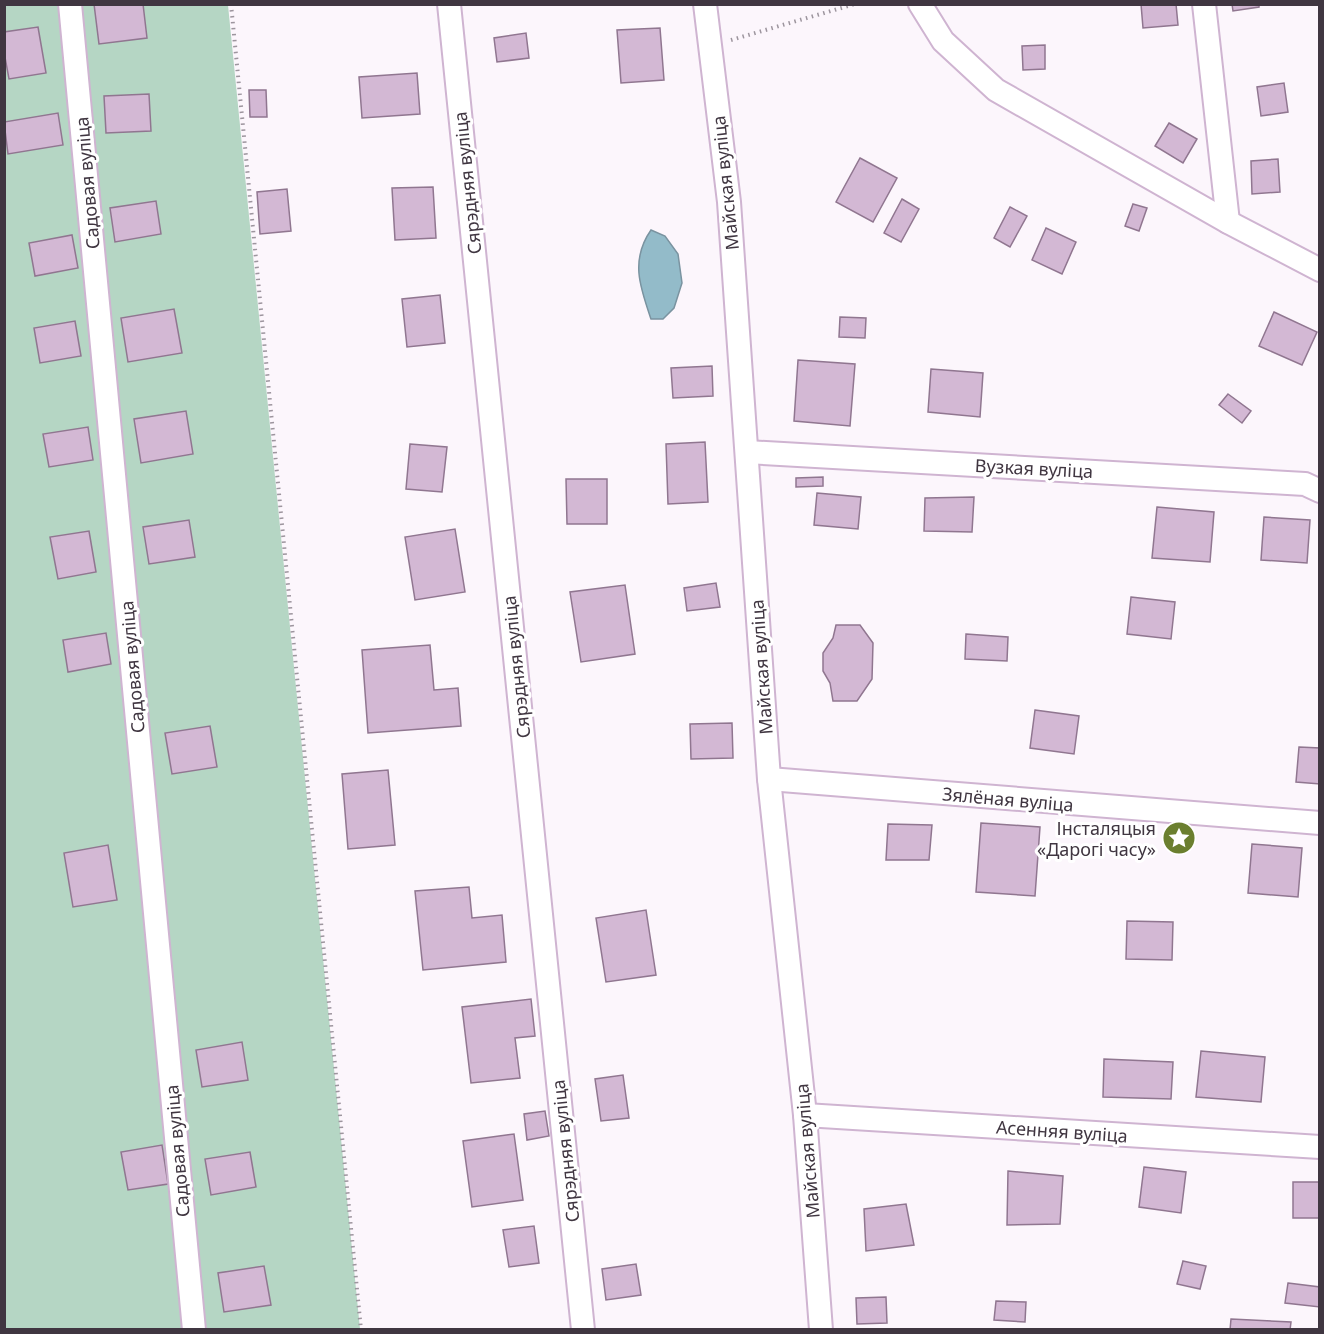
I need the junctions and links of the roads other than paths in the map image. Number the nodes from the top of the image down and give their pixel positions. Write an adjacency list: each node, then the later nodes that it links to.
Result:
1 (70, 4): 14 (street, Садовая вуліца)
2 (449, 4): 15 (street, Сярэдняя вуліца)
3 (705, 4): 8 (street, Майская вуліца)
4 (920, 4): 6 (street)
5 (1204, 4): 6 (street)
6 (1228, 222): 7 (street)
7 (1320, 270)
8 (747, 452): 9 (street, Вузкая вуліца); 10 (street, Майская вуліца)
9 (1320, 492)
10 (769, 779): 11 (street, Зялёная вуліца); 12 (street, Майская вуліца)
11 (1320, 823)
12 (805, 1115): 13 (street, Асенняя вуліца); 16 (street, Майская вуліца)
13 (1320, 1147)
14 (194, 1329)
15 (583, 1329)
16 (820, 1329)

